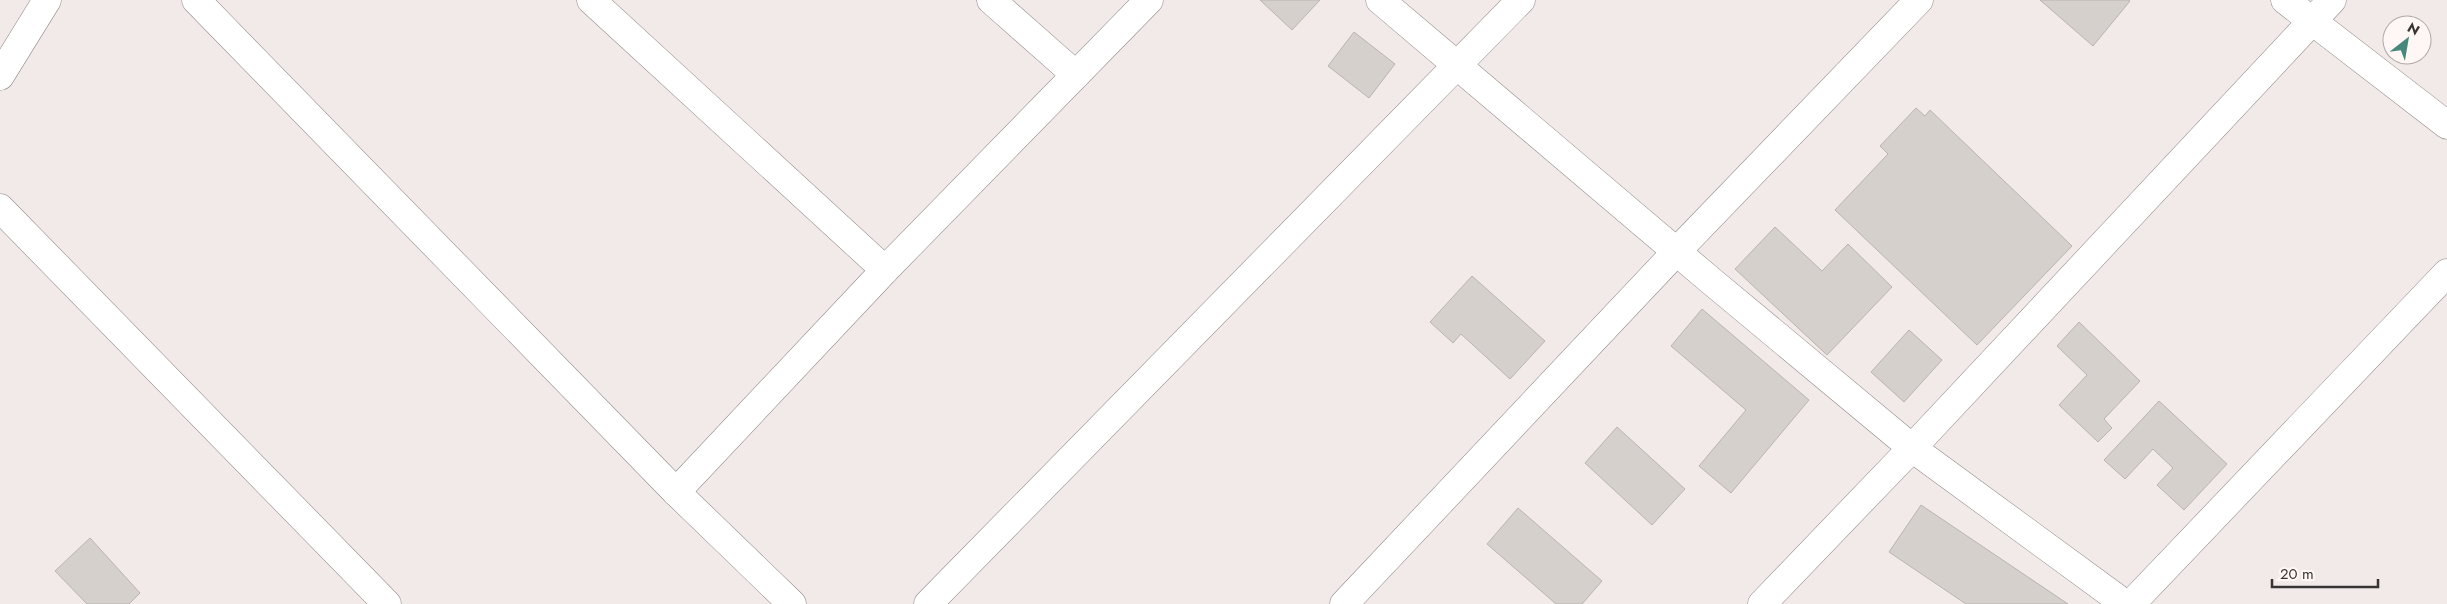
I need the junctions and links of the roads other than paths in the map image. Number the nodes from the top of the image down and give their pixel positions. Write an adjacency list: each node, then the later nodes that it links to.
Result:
1 (47, 0): 14 (street)
2 (196, 0): 21 (street)
3 (591, 0): 18 (street)
4 (991, 0): 13 (street)
5 (1149, 0): 13 (street)
6 (1380, 0): 12 (street)
7 (1522, 0): 12 (street)
8 (1919, 0): 17 (street)
9 (2285, 0): 11 (street)
10 (2332, 0): 11 (street)
11 (2312, 21): 15 (street); 20 (street)
12 (1457, 65): 17 (street); 24 (street)
13 (1076, 75): 18 (street)
14 (0, 76)
15 (2447, 125)
16 (0, 208): 22 (street)
17 (1677, 251): 20 (street); 25 (street)
18 (885, 270): 21 (street)
19 (2447, 273): 28 (street)
20 (1912, 448): 26 (street); 27 (street)
21 (676, 492): 23 (street)
22 (387, 604)
23 (792, 604)
24 (928, 604)
25 (1344, 604)
26 (1762, 604)
27 (2126, 604)
28 (2131, 604)

